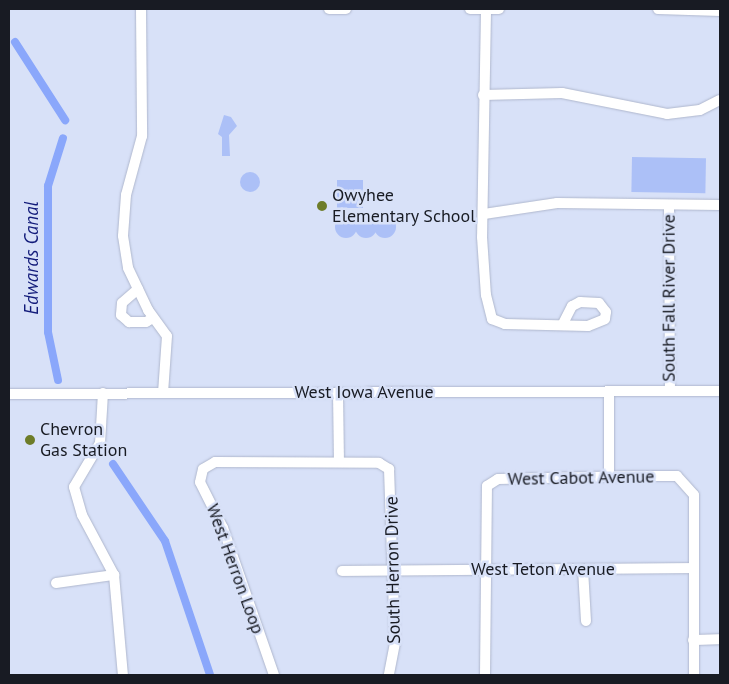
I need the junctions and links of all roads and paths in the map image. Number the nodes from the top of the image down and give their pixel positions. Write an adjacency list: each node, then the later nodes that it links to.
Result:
1 (141, 9): 14 (street)
2 (329, 9): 3 (street)
3 (346, 9)
4 (470, 9): 8 (street)
5 (499, 9): 8 (street)
6 (658, 9): 7 (street)
7 (720, 10)
8 (486, 12): 9 (street)
9 (483, 95): 10 (street); 13 (street)
10 (720, 100)
11 (668, 205): 12 (street); 13 (street); 18 (street, South Fall River Drive)
12 (720, 206)
13 (484, 214): 16 (street)
14 (138, 288): 15 (street); 15 (street)
15 (153, 318): 21 (street)
16 (563, 324)
17 (608, 391): 18 (street, West Iowa Avenue); 20 (street, West Iowa Avenue); 26 (street)
18 (670, 391): 19 (street, West Iowa Avenue)
19 (720, 391)
20 (338, 392): 21 (street, West Iowa Avenue); 24 (street)
21 (163, 393): 23 (street, West Iowa Avenue)
22 (9, 394): 23 (street, West Iowa Avenue)
23 (102, 394): 32 (street)
24 (339, 462): 25 (street, West Herron Loop); 38 (street, West Herron Loop)
25 (386, 466): 28 (street, South Herron Drive)
26 (609, 477): 27 (street, West Cabot Avenue); 30 (street, West Cabot Avenue)
27 (693, 568): 29 (street, West Teton Avenue); 36 (street)
28 (393, 569): 30 (street, West Teton Avenue); 31 (street, West Teton Avenue); 39 (street, South Herron Drive)
29 (583, 569): 30 (street, West Teton Avenue); 34 (street)
30 (484, 570): 40 (street, West Cabot Avenue)
31 (342, 571)
32 (114, 575): 33 (street); 37 (street)
33 (56, 583)
34 (586, 621)
35 (720, 639): 36 (street)
36 (693, 640): 41 (street)
37 (123, 675)
38 (274, 675)
39 (389, 675)
40 (485, 675)
41 (694, 675)

